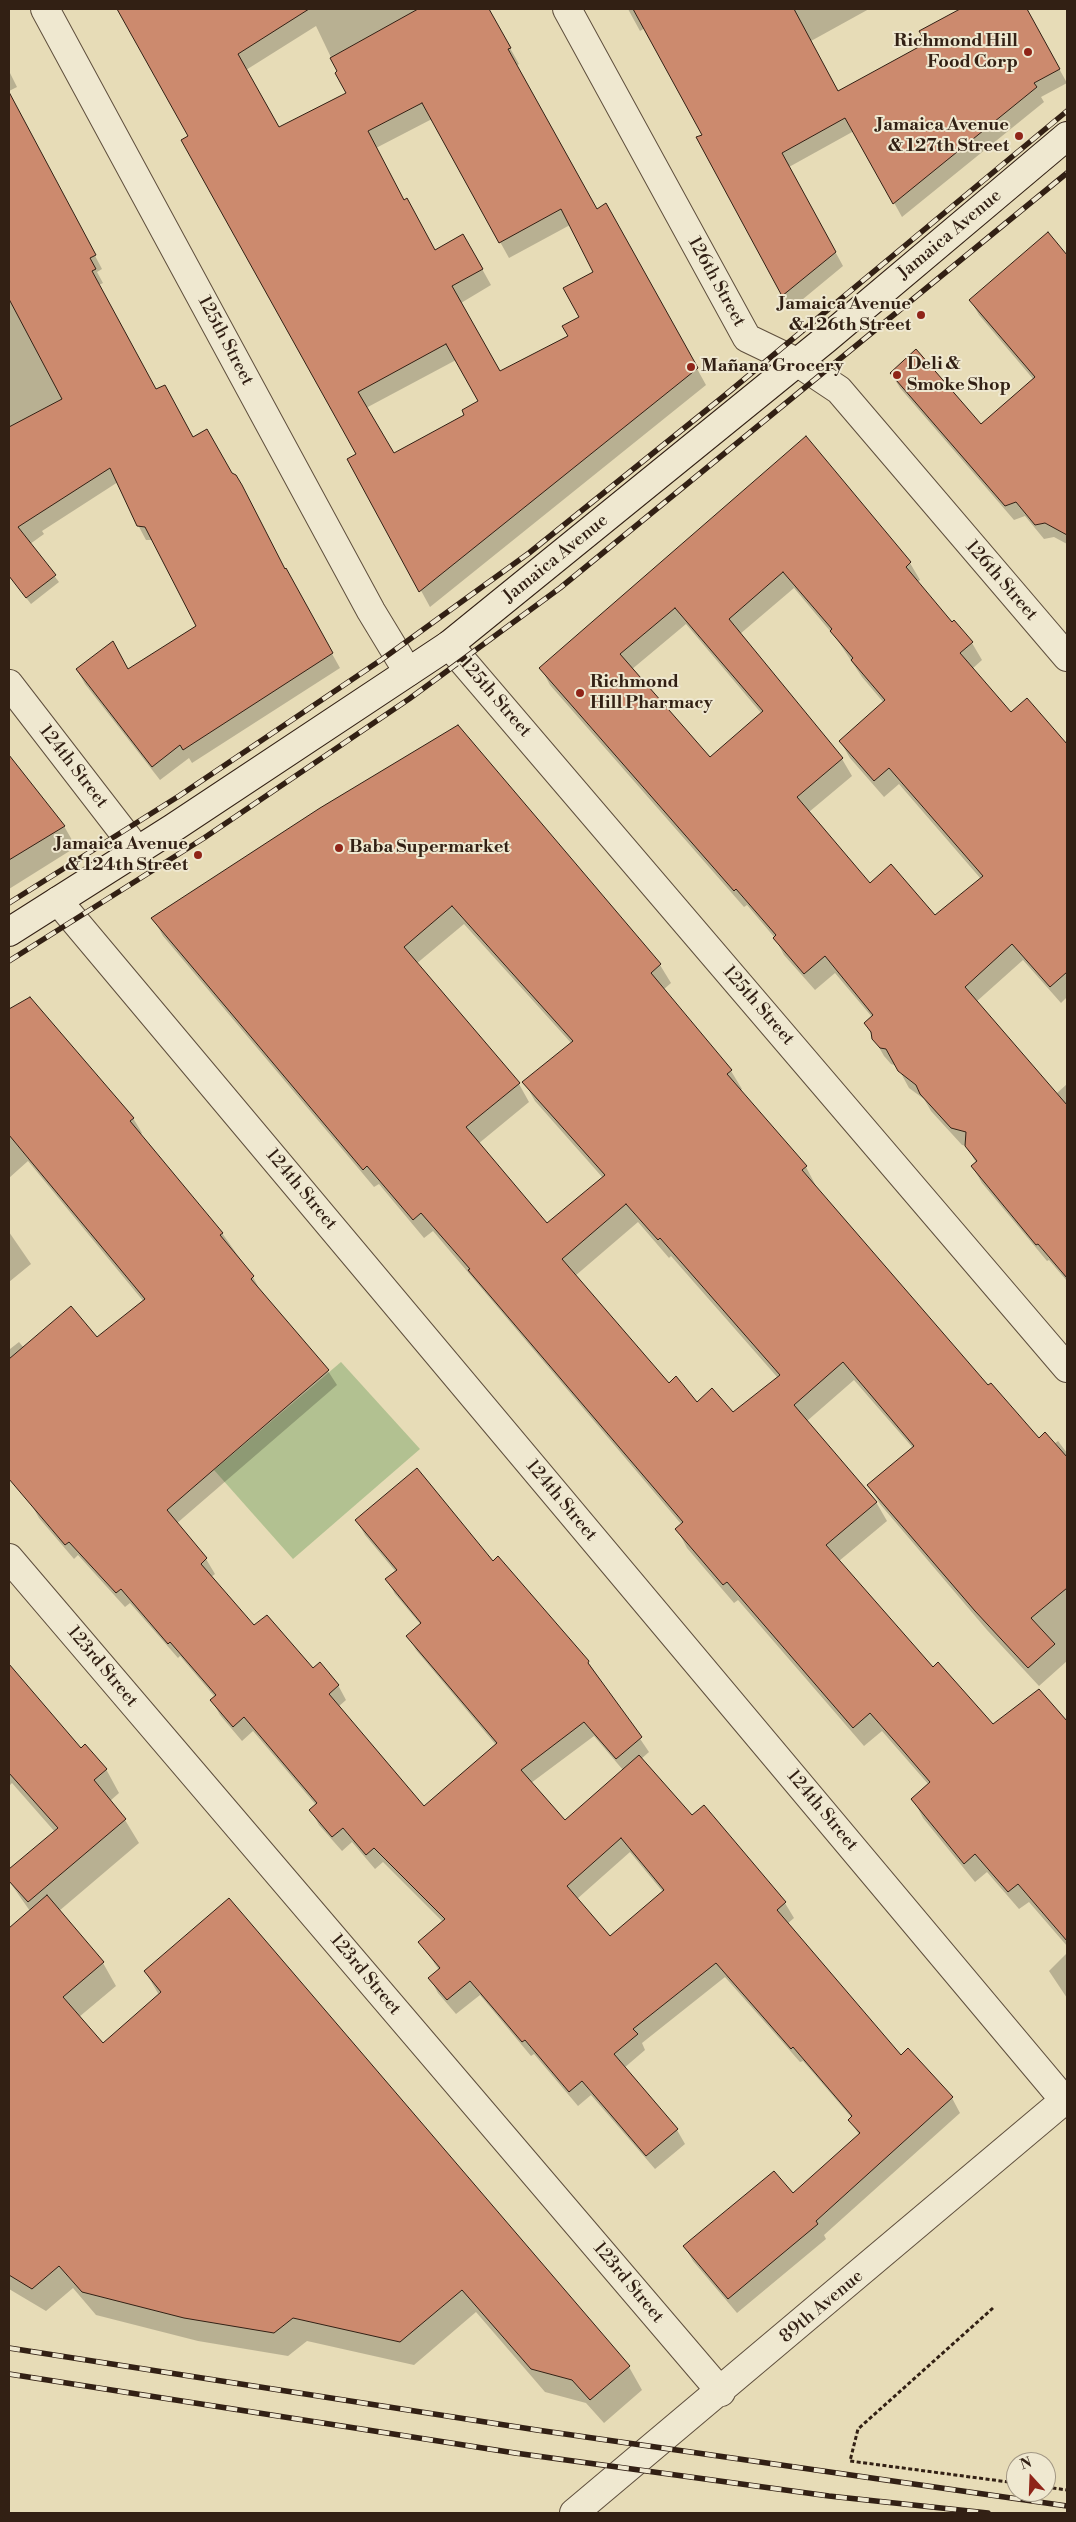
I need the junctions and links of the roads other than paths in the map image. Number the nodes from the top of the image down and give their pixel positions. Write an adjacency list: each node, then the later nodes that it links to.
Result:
1 (45, 9): 7 (street, 125th Street)
2 (567, 9): 4 (street, 126th Street)
3 (1067, 136): 4 (street, Jamaica Avenue)
4 (797, 362): 5 (street, Jamaica Avenue); 6 (street, 126th Street)
5 (449, 645): 7 (street, Jamaica Avenue); 12 (street, 125th Street)
6 (1067, 657)
7 (408, 672): 9 (street, Jamaica Avenue)
8 (9, 684): 9 (street, 124th Street)
9 (137, 850): 10 (street, Jamaica Avenue)
10 (58, 901): 11 (street, Jamaica Avenue); 14 (street, 124th Street)
11 (9, 932)
12 (1067, 1368)
13 (9, 1558): 15 (street, 123rd Street)
14 (1066, 2099): 15 (street, 89th Avenue)
15 (721, 2392): 16 (street, 89th Avenue)
16 (574, 2513)

